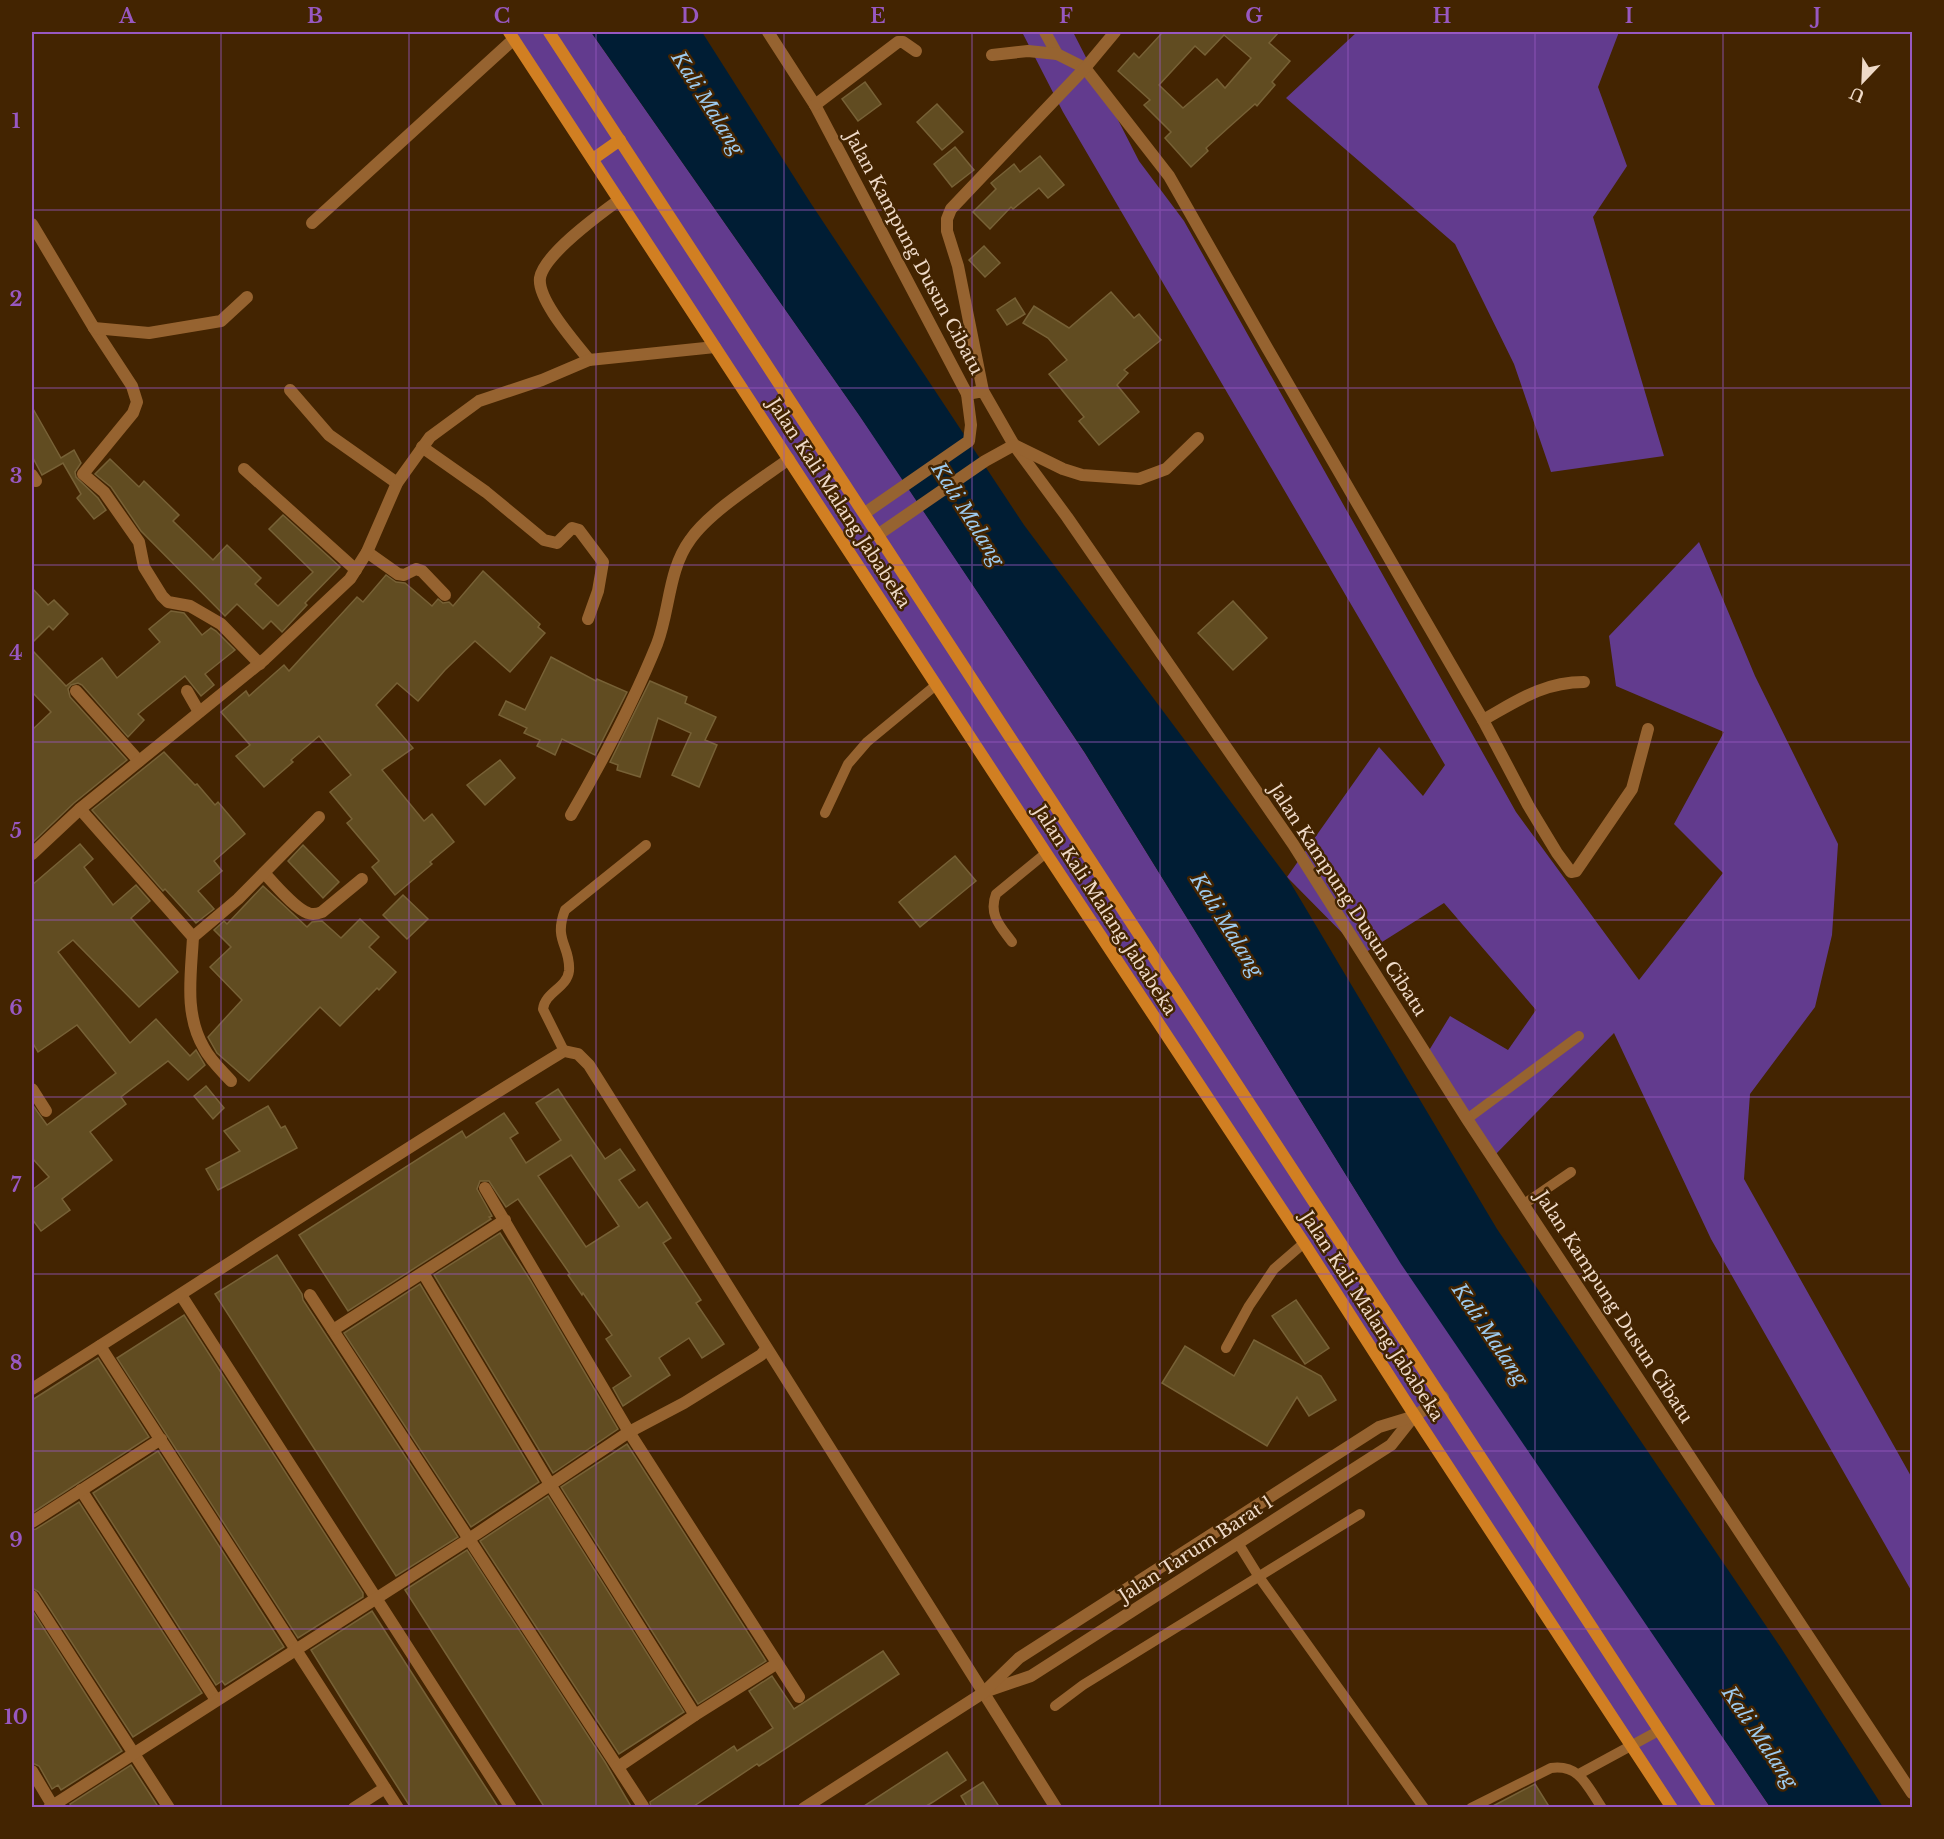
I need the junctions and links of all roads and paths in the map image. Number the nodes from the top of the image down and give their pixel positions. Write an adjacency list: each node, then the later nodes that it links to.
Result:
1 (549, 32): 11 (main road, Jalan Kali Malang Jababeka)
2 (768, 32): 10 (street, Jalan Kampung Dusun Cibatu)
3 (1045, 32): 7 (street)
4 (1114, 32): 9 (street)
5 (512, 35): 12 (main road, Jalan Kali Malang Jababeka); 14 (street)
6 (916, 51): 10 (street)
7 (1057, 54): 8 (street); 9 (street)
8 (992, 55)
9 (1085, 68): 21 (street); 41 (street)
10 (815, 105): 22 (street, Jalan Kampung Dusun Cibatu)
11 (620, 140): 12 (main road); 29 (main road, Jalan Kali Malang Jababeka)
12 (593, 159): 13 (main road, Jalan Kali Malang Jababeka)
13 (619, 200): 18 (main road, Jalan Kali Malang Jababeka); 19 (street)
14 (312, 223)
15 (32, 224): 17 (street)
16 (247, 297): 17 (street)
17 (94, 328): 35 (street)
18 (715, 346): 19 (street); 26 (main road, Jalan Kali Malang Jababeka)
19 (589, 360): 25 (street)
20 (290, 390): 28 (street)
21 (983, 391): 22 (street, Jalan Kampung Dusun Cibatu); 24 (street, Jalan Kampung Dusun Cibatu)
22 (967, 394): 29 (street)
23 (1198, 438): 24 (street)
24 (1014, 445): 30 (street); 60 (street, Jalan Kampung Dusun Cibatu)
25 (422, 447): 28 (street); 34 (street)
26 (789, 459): 37 (main road, Jalan Kali Malang Jababeka); 46 (street)
27 (244, 469): 32 (street)
28 (397, 483): 31 (street)
29 (865, 513): 30 (main road, Jalan Kali Malang Jababeka)
30 (879, 534): 74 (main road, Jalan Kali Malang Jababeka)
31 (368, 552): 32 (street); 33 (street)
32 (356, 570): 35 (street)
33 (446, 595)
34 (588, 619)
35 (260, 664): 40 (street)
36 (1584, 682): 41 (street)
37 (936, 685): 45 (lane); 49 (main road, Jalan Kali Malang Jababeka)
38 (76, 691): 43 (street)
39 (187, 691): 40 (street)
40 (199, 712): 43 (street)
41 (1483, 720): 42 (street)
42 (1648, 729)
43 (139, 761): 44 (street)
44 (80, 809): 50 (street); 53 (street)
45 (825, 813)
46 (571, 815)
47 (319, 818): 51 (street)
48 (646, 845): 56 (lane)
49 (1046, 853): 54 (lane); 65 (main road, Jalan Kali Malang Jababeka)
50 (32, 854)
51 (264, 873): 52 (street); 53 (street)
52 (362, 879)
53 (193, 937): 57 (street)
54 (1012, 942)
55 (1579, 1036): 60 (lane)
56 (564, 1051): 67 (street); 72 (street)
57 (231, 1082)
58 (32, 1089): 59 (street)
59 (46, 1111)
60 (1467, 1119): 63 (street, Jalan Kampung Dusun Cibatu)
61 (1571, 1172): 63 (lane)
62 (484, 1188): 64 (street)
63 (1524, 1204): 101 (street, Jalan Kampung Dusun Cibatu)
64 (506, 1220): 66 (street); 76 (street)
65 (1304, 1243): 71 (lane); 75 (main road, Jalan Kali Malang Jababeka)
66 (423, 1273): 69 (street); 78 (street)
67 (181, 1295): 70 (street); 86 (street)
68 (310, 1295): 69 (street)
69 (333, 1330): 82 (street)
70 (100, 1346): 73 (street); 77 (street)
71 (1226, 1348)
72 (766, 1349): 76 (street); 89 (street)
73 (32, 1389)
74 (1443, 1397): 75 (street, Jalan Tarum Barat 1); 94 (main road, Jalan Kali Malang Jababeka)
75 (1414, 1416): 83 (street, Jalan Tarum Barat 1); 89 (street, Jalan Tarum Barat 1); 95 (main road, Jalan Kali Malang Jababeka)
76 (629, 1432): 78 (street); 88 (street)
77 (161, 1439): 79 (street); 87 (street)
78 (551, 1486): 82 (street); 93 (street)
79 (81, 1490): 81 (street); 91 (street)
80 (1360, 1514): 84 (lane)
81 (32, 1522)
82 (469, 1539): 86 (street); 97 (street)
83 (1238, 1543): 84 (lane); 89 (street, Jalan Tarum Barat 1)
84 (1260, 1577): 92 (lane); 110 (lane)
85 (32, 1596): 96 (street)
86 (376, 1599): 87 (street); 107 (street)
87 (296, 1650): 91 (street); 100 (street)
88 (776, 1664): 90 (street); 93 (street)
89 (983, 1693): 108 (street, Jalan Tarum Barat 1); 109 (street)
90 (799, 1697)
91 (216, 1700): 96 (street)
92 (1055, 1706)
93 (695, 1715): 97 (street)
94 (1660, 1731): 95 (lane); 114 (main road, Jalan Kali Malang Jababeka)
95 (1631, 1746): 99 (lane); 113 (main road, Jalan Kali Malang Jababeka)
96 (134, 1753): 103 (street); 104 (street)
97 (618, 1767): 102 (street)
98 (32, 1771): 103 (street)
99 (1579, 1774): 111 (lane); 112 (lane)
100 (385, 1788): 105 (street); 106 (street)
101 (1912, 1793)
102 (643, 1806)
103 (52, 1807)
104 (168, 1808)
105 (354, 1808)
106 (398, 1808)
107 (511, 1808)
108 (804, 1808)
109 (1056, 1808)
110 (1424, 1808)
111 (1471, 1808)
112 (1602, 1808)
113 (1671, 1808)
114 (1710, 1808)

